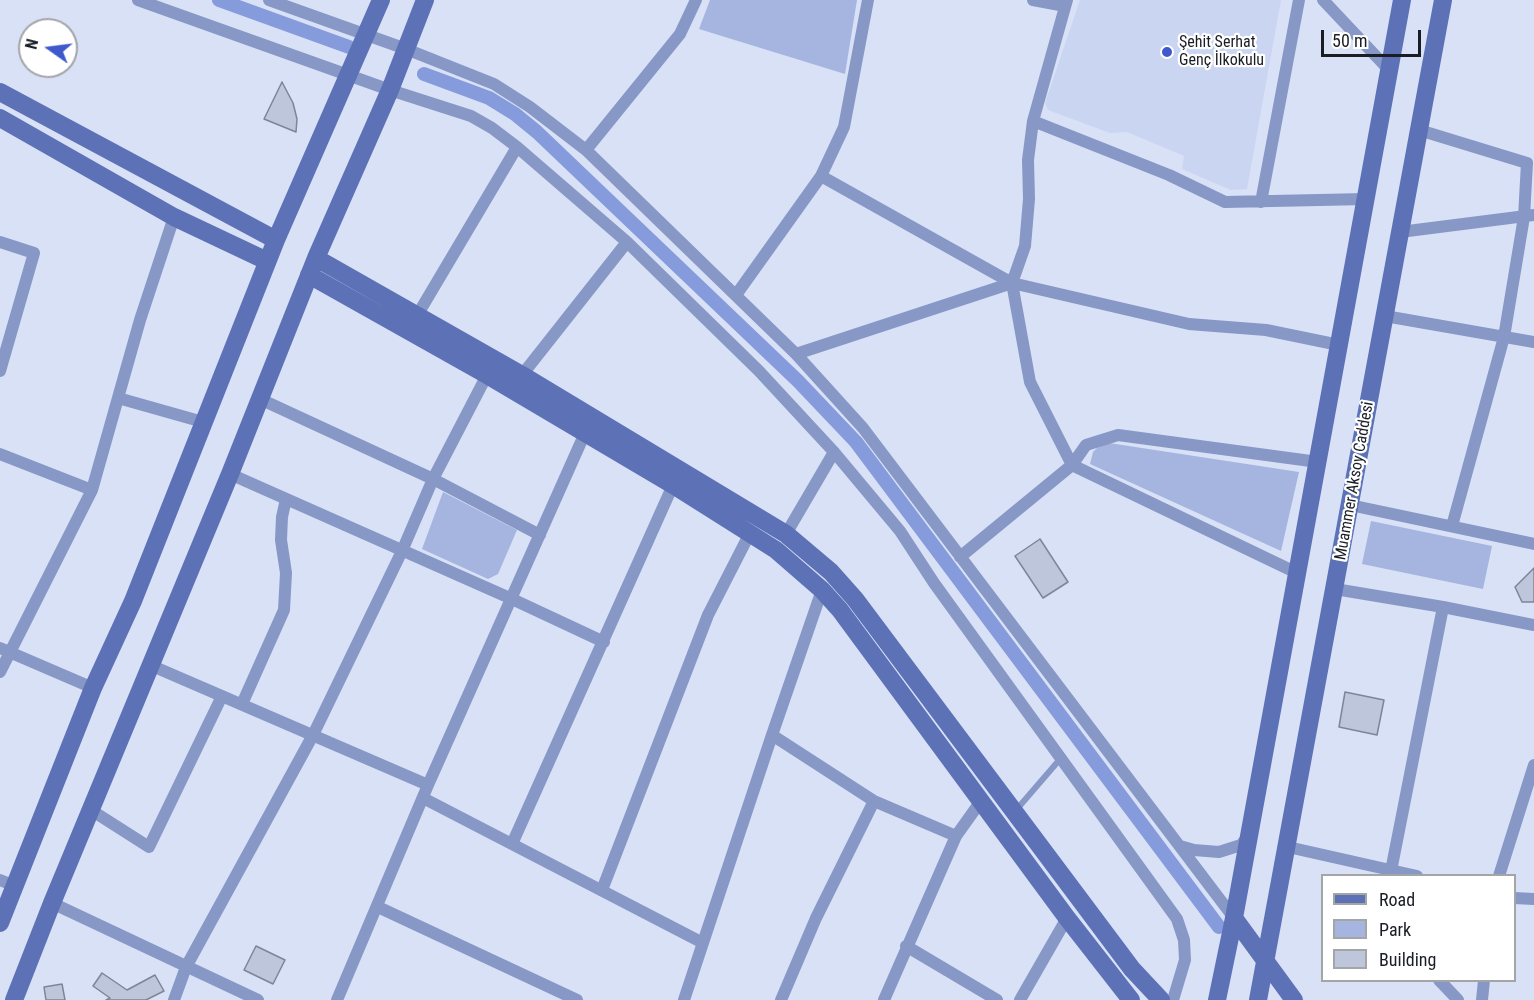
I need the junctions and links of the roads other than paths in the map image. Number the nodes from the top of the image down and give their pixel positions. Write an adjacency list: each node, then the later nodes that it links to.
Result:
1 (138, 0): 16 (street)
2 (269, 0): 13 (street)
3 (381, 0): 13 (street)
4 (425, 0): 14 (street)
5 (696, 0): 23 (street)
6 (868, 0): 24 (street)
7 (1033, 0): 12 (street)
8 (1299, 0): 26 (street)
9 (1402, 0): 15 (street)
10 (1443, 0): 21 (street, Muammer Aksoy Caddesi)
11 (1326, 1): 15 (street)
12 (1066, 3): 20 (street)
13 (366, 35): 14 (street); 16 (street)
14 (406, 50): 17 (street); 23 (street)
15 (1389, 70): 25 (street)
16 (349, 74): 17 (street); 30 (street)
17 (390, 90): 22 (street); 33 (street)
18 (0, 92): 30 (street)
19 (0, 118): 28 (street)
20 (1033, 121): 26 (street); 36 (street)
21 (1419, 130): 27 (street); 29 (street, Muammer Aksoy Caddesi)
22 (517, 147): 32 (street); 38 (street)
23 (586, 150): 37 (street)
24 (821, 176): 36 (street); 37 (street)
25 (1366, 199): 26 (street); 42 (street)
26 (1261, 202)
27 (1529, 216): 29 (street); 40 (street)
28 (174, 217): 34 (street); 47 (street)
29 (1400, 232): 39 (street, Muammer Aksoy Caddesi)
30 (276, 240): 34 (street)
31 (0, 242): 44 (street)
32 (627, 242): 46 (street); 51 (street)
33 (316, 258): 35 (street); 38 (street)
34 (267, 261): 49 (street)
35 (309, 275): 45 (street); 48 (street)
36 (1012, 284): 42 (street); 43 (street); 54 (street)
37 (736, 295): 43 (street)
38 (418, 314): 46 (street)
39 (1385, 316): 40 (street); 60 (street, Muammer Aksoy Caddesi)
40 (1504, 337): 41 (street); 61 (street)
41 (1534, 342)
42 (1339, 345): 53 (street)
43 (796, 354): 67 (street)
44 (0, 371)
45 (487, 375): 50 (street); 56 (street)
46 (522, 375): 63 (street)
47 (118, 398): 49 (street); 58 (street)
48 (260, 399): 55 (street); 56 (street)
49 (204, 422): 78 (street)
50 (585, 433): 57 (street); 64 (street)
51 (834, 452): 63 (street); 83 (street)
52 (0, 454): 58 (street)
53 (1318, 462): 54 (street); 68 (street)
54 (1072, 465): 67 (street); 68 (street)
55 (230, 474): 59 (street); 76 (street)
56 (433, 479): 64 (street); 66 (street)
57 (673, 485): 62 (street); 74 (street)
58 (92, 490): 75 (street)
59 (286, 499): 66 (street); 80 (street)
60 (1350, 505): 61 (street); 69 (street, Muammer Aksoy Caddesi)
61 (1452, 526): 65 (street)
62 (750, 533): 70 (street); 99 (street)
63 (786, 534): 90 (street)
64 (540, 535): 71 (street)
65 (1534, 544)
66 (402, 551): 71 (street); 81 (street)
67 (960, 557): 94 (street)
68 (1297, 573): 91 (street)
69 (1335, 589): 72 (street); 95 (street, Muammer Aksoy Caddesi)
70 (822, 590): 82 (street); 88 (street)
71 (512, 599): 74 (street); 85 (street)
72 (1443, 607): 73 (street); 96 (street)
73 (1534, 625)
74 (604, 642): 93 (street)
75 (5, 651): 77 (street); 78 (street)
76 (150, 665): 79 (street); 89 (street)
77 (0, 672)
78 (93, 688): 98 (street)
79 (222, 696): 80 (street); 89 (street)
80 (242, 704): 81 (street)
81 (313, 735): 85 (street); 110 (street)
82 (772, 735): 87 (street); 107 (street)
83 (1061, 758): 90 (lane); 125 (street)
84 (1534, 765): 97 (street)
85 (428, 785): 86 (street)
86 (423, 798): 93 (street); 103 (street)
87 (874, 801): 92 (street); 120 (street)
88 (981, 801): 92 (street); 105 (street)
89 (91, 810): 102 (street)
90 (1014, 812): 124 (street)
91 (1249, 835): 94 (street); 106 (street)
92 (956, 836): 108 (street)
93 (512, 843): 99 (street)
94 (1180, 846): 106 (street)
95 (1288, 847): 96 (street); 109 (street, Muammer Aksoy Caddesi)
96 (1390, 872)
97 (1500, 874)
98 (7, 883): 104 (street)
99 (602, 890): 107 (street)
100 (1516, 897): 101 (street)
101 (1534, 899)
102 (52, 903): 110 (street); 114 (street)
103 (378, 907): 117 (street); 118 (street)
104 (1, 918)
105 (1067, 918): 113 (street); 123 (street)
106 (1234, 918): 109 (street); 126 (street)
107 (704, 943): 119 (street)
108 (906, 946): 121 (street); 122 (street)
109 (1266, 962): 127 (street, Muammer Aksoy Caddesi); 128 (street)
110 (186, 967): 115 (street); 116 (street)
111 (1440, 982): 129 (street)
112 (1484, 982): 130 (street)
113 (1124, 997)
114 (14, 1000)
115 (174, 1000)
116 (258, 1000)
117 (337, 1000)
118 (577, 1000)
119 (684, 1000)
120 (781, 1000)
121 (884, 1000)
122 (997, 1000)
123 (1020, 1000)
124 (1161, 1000)
125 (1173, 1000)
126 (1217, 1000)
127 (1258, 1000)
128 (1294, 1000)
129 (1458, 1000)
130 (1482, 1000)

